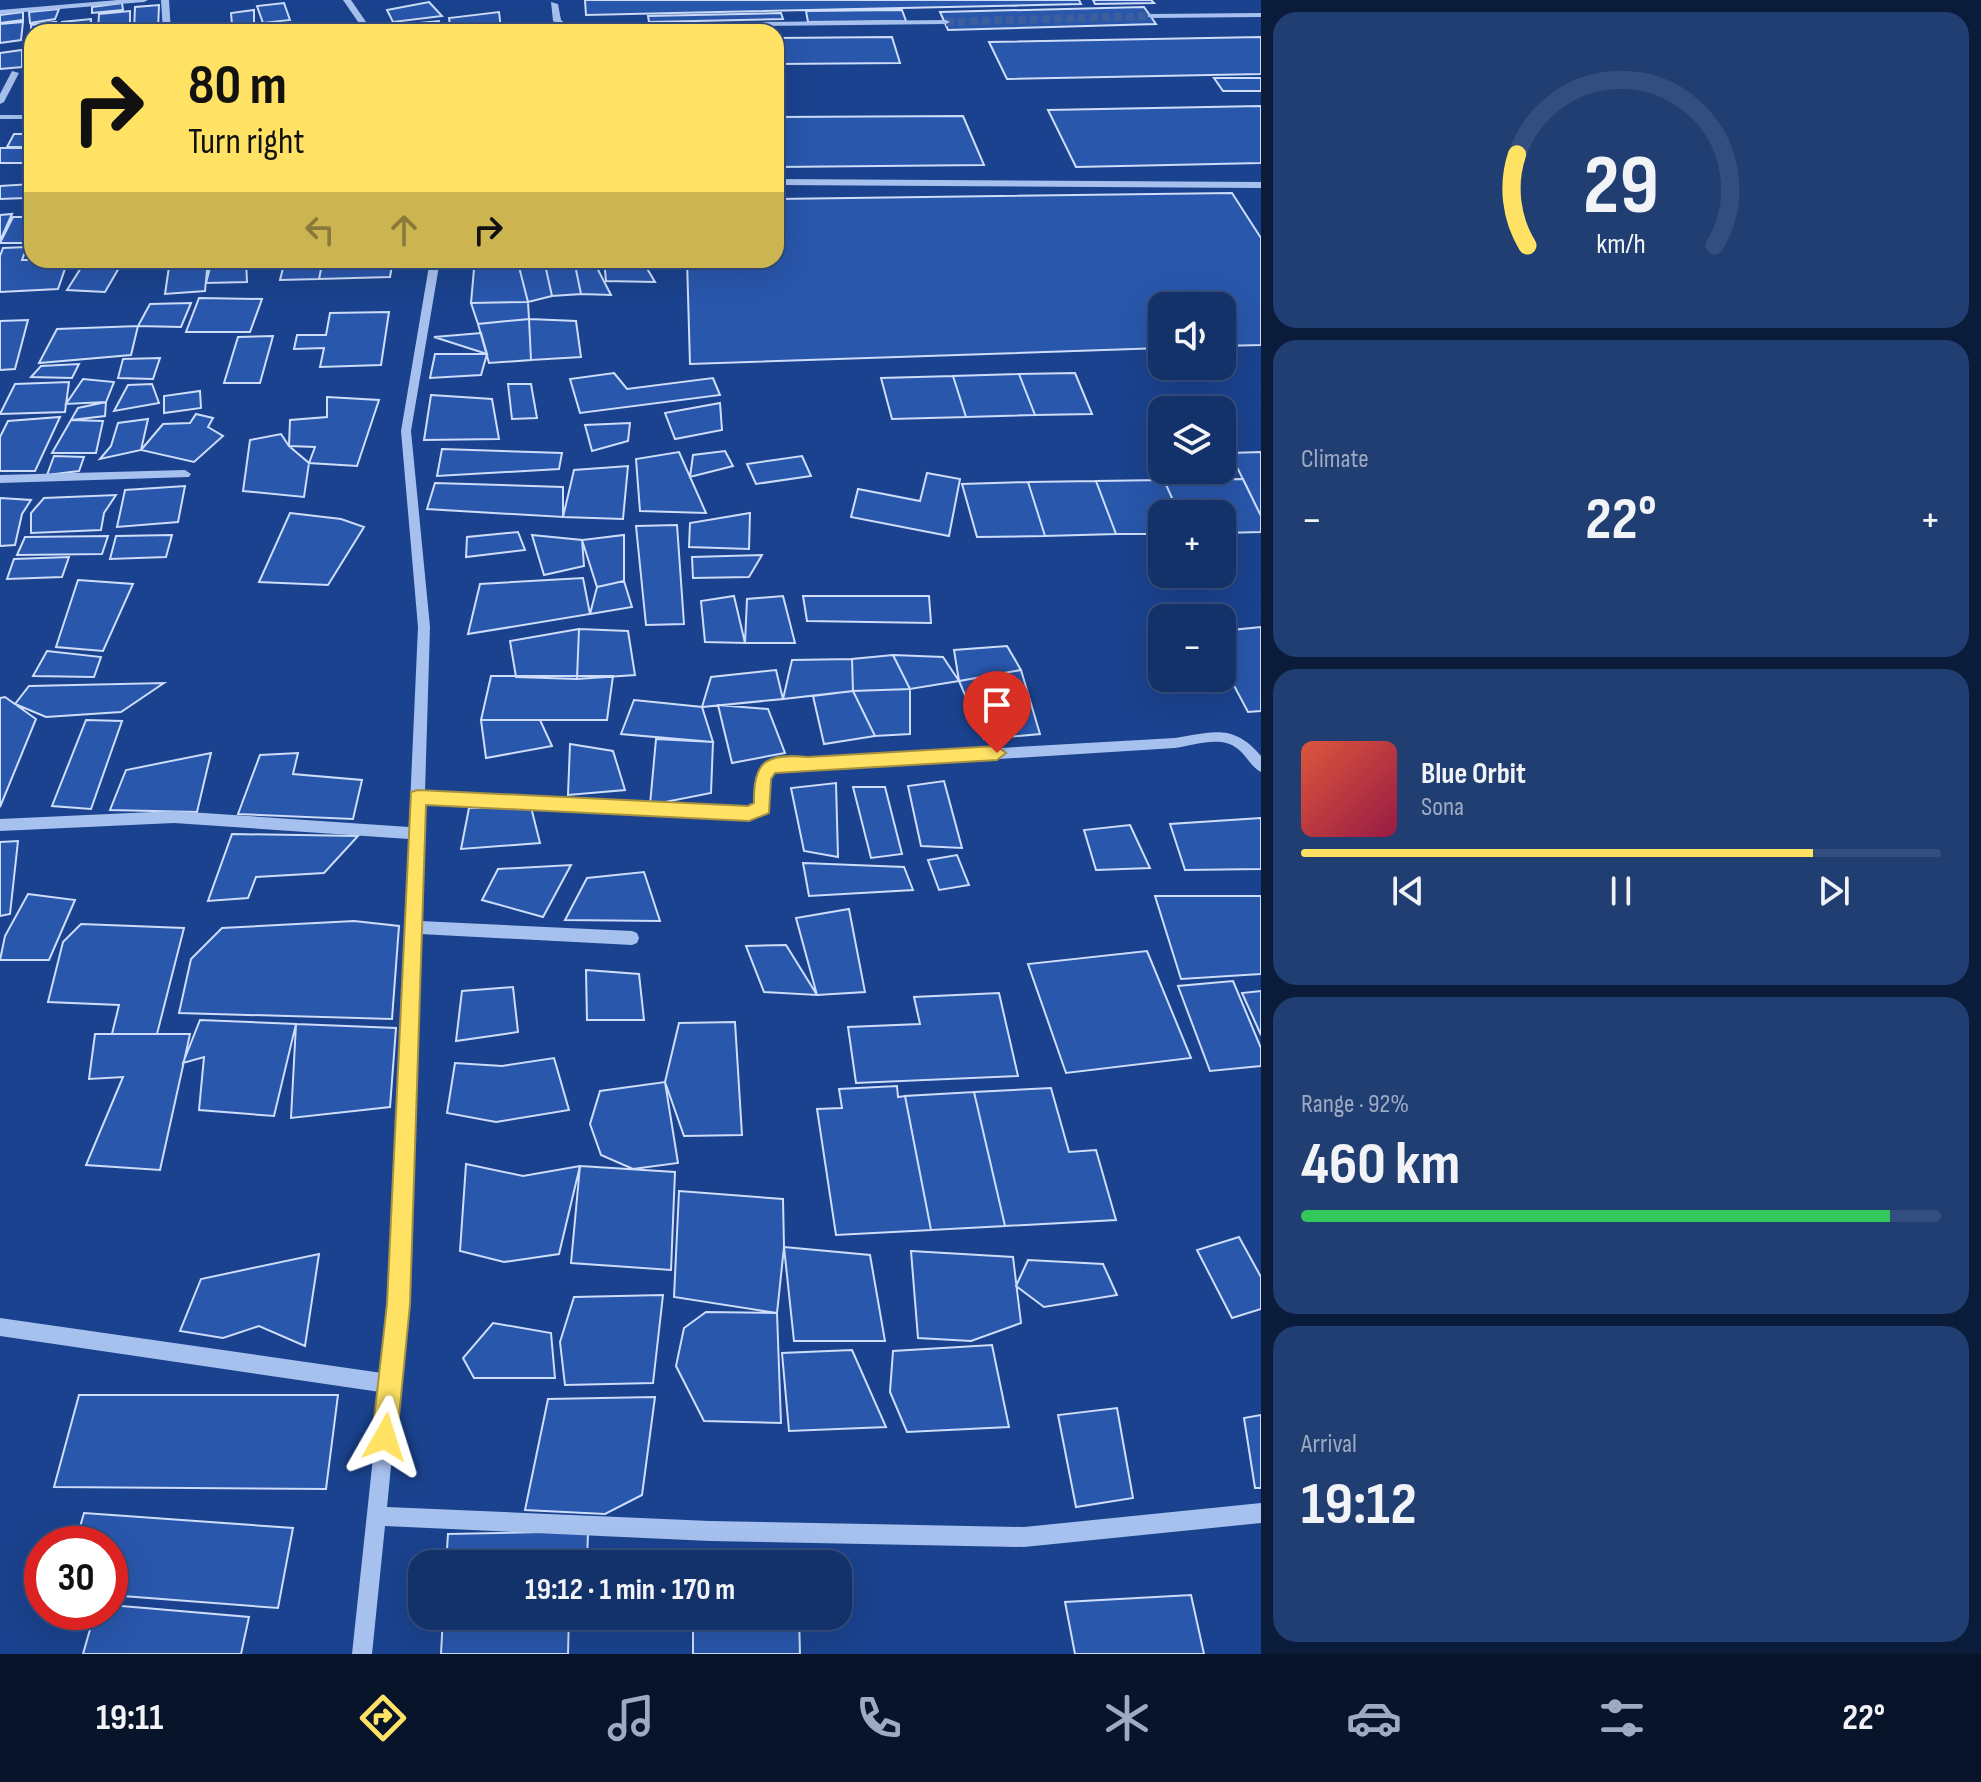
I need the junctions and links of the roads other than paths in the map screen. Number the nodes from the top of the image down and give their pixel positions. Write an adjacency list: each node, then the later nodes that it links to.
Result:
1 (144, 0): 5 (street)
2 (165, 0): 9 (street)
3 (347, 0): 10 (street)
4 (554, 4): 11 (street)
5 (0, 12)
6 (1261, 15): 7 (street)
7 (1151, 16)
8 (946, 22): 12 (street)
9 (166, 24)
10 (364, 24)
11 (561, 24)
12 (755, 24)
13 (15, 73): 14 (street)
14 (0, 102)
15 (0, 117): 16 (street)
16 (24, 117)
17 (784, 182): 18 (street)
18 (1261, 185)
19 (434, 268): 23 (street)
20 (185, 474): 21 (street)
21 (0, 479)
22 (1261, 766): 23 (street)
23 (418, 797): 25 (street)
24 (0, 825): 25 (street)
25 (416, 833): 26 (street)
26 (412, 927): 27 (street); 29 (street)
27 (632, 938)
28 (0, 1327): 29 (street)
29 (390, 1384): 31 (street)
30 (1261, 1513): 31 (street)
31 (376, 1516): 32 (street)
32 (362, 1654)

